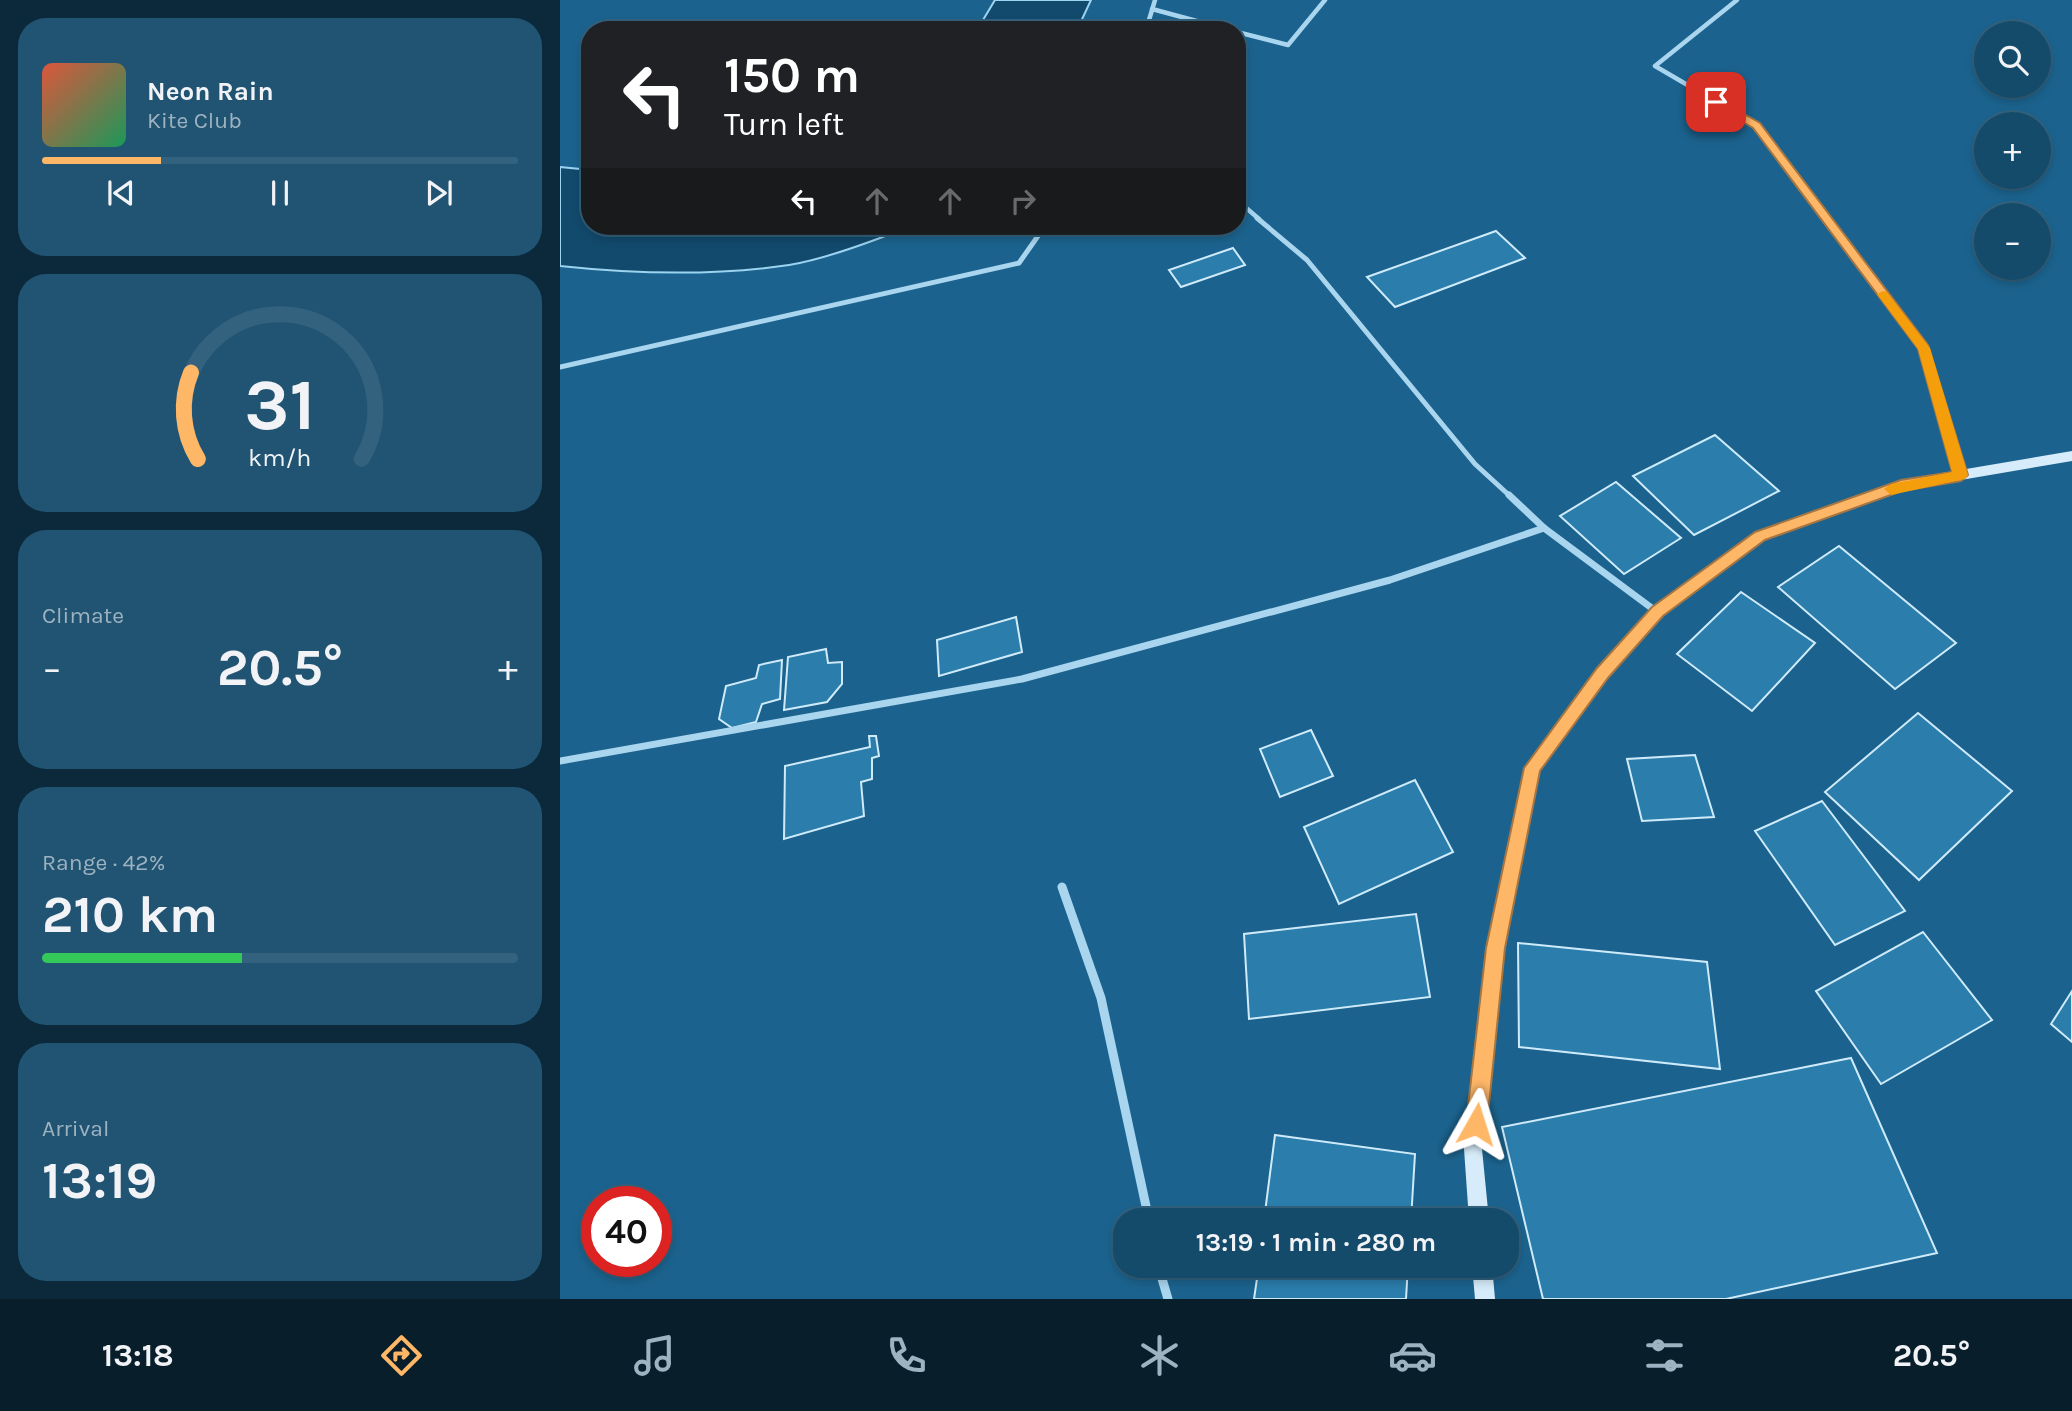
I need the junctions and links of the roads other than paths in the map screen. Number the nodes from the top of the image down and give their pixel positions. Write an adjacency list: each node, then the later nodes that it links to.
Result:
1 (1155, 0): 4 (street)
2 (1325, 0): 7 (street)
3 (1737, 0): 12 (street)
4 (1152, 9): 5 (street); 6 (street)
5 (1149, 21)
6 (1197, 21)
7 (1246, 34)
8 (1246, 208): 13 (street)
9 (1039, 235): 10 (street)
10 (560, 367)
11 (2072, 456): 12 (street)
12 (1961, 475): 14 (street)
13 (1544, 528): 14 (street); 15 (street)
14 (1657, 611): 18 (street)
15 (560, 761)
16 (1062, 887): 17 (street)
17 (1146, 1208)
18 (1478, 1208)
19 (1162, 1278): 21 (street)
20 (1483, 1278): 22 (street)
21 (1168, 1299)
22 (1485, 1299)

